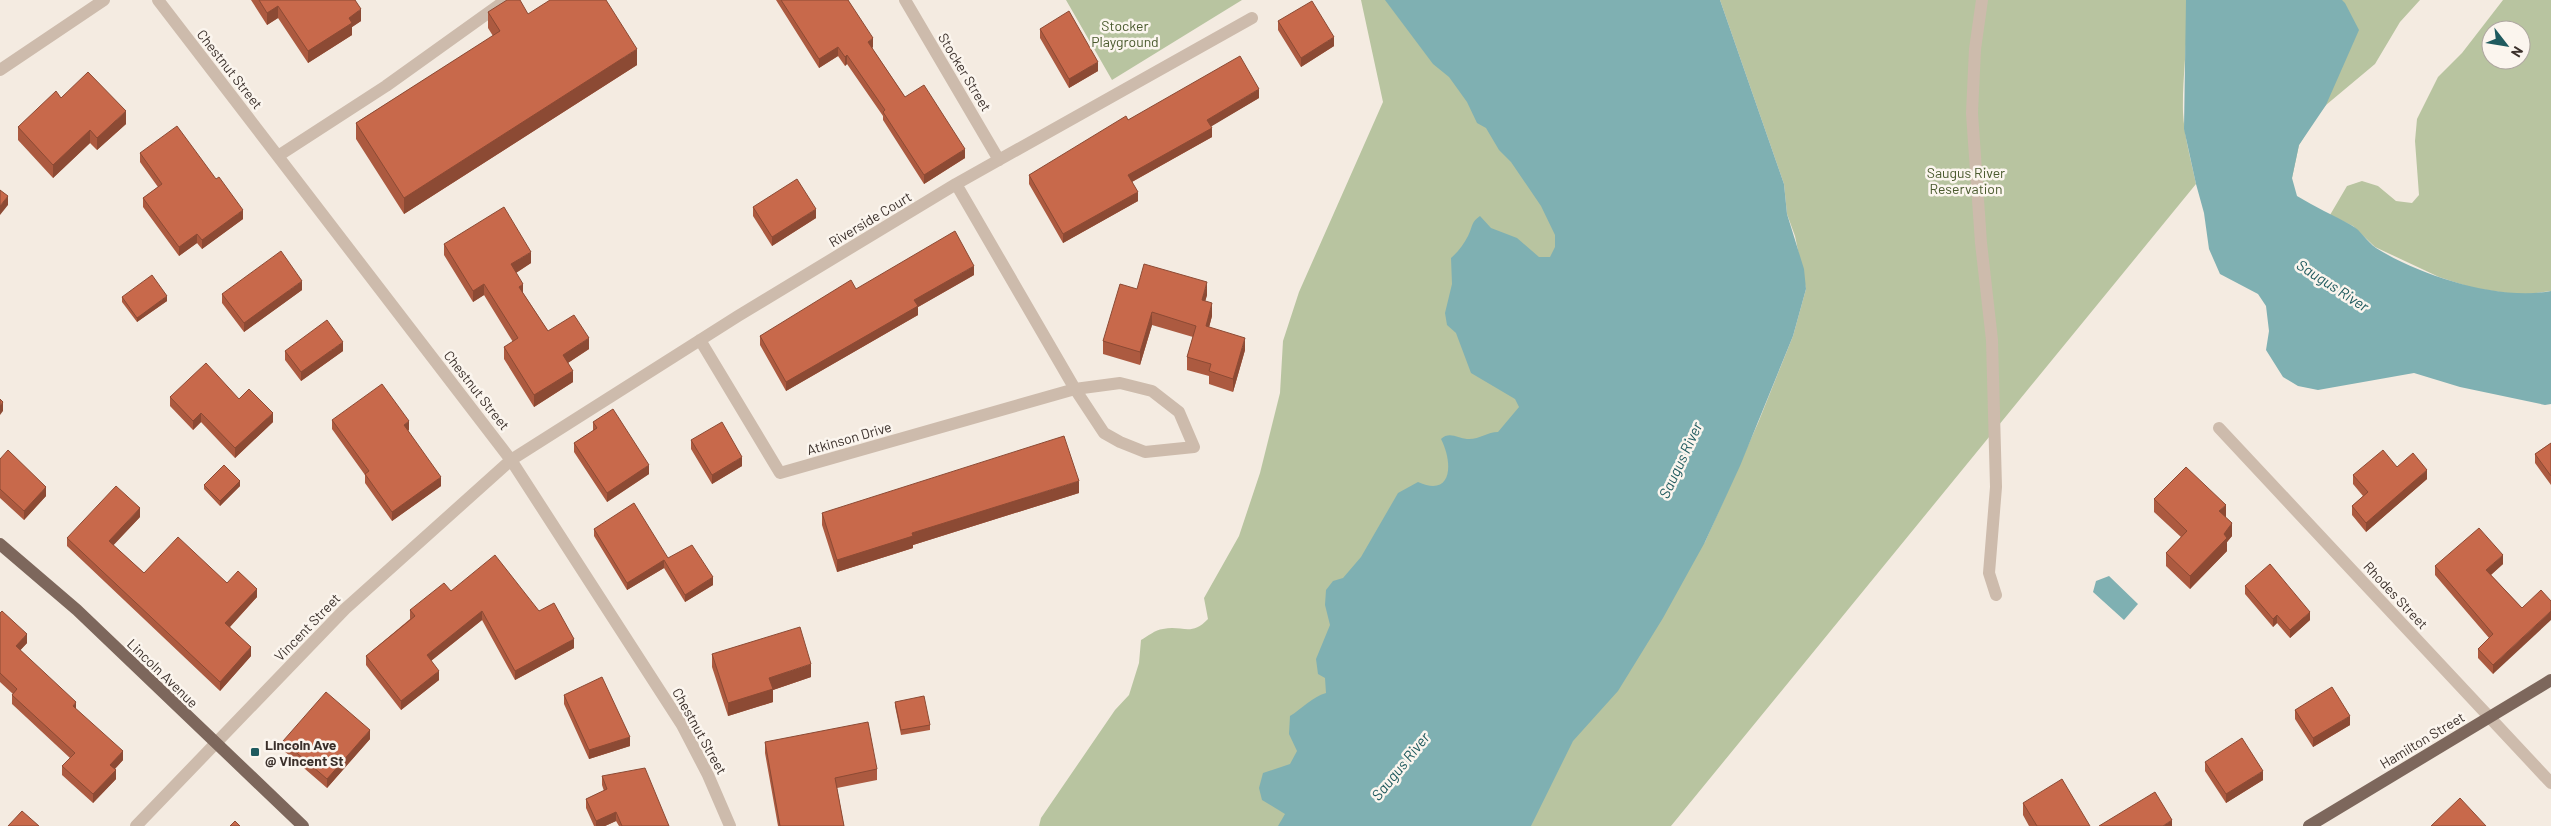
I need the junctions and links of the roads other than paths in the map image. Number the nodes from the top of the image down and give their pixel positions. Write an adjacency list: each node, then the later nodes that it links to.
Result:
1 (104, 0): 7 (street)
2 (158, 0): 8 (street, Chestnut Street)
3 (506, 0): 8 (street)
4 (905, 0): 9 (street, Stocker Street)
5 (1982, 0): 16 (street)
6 (1252, 18): 9 (street, Riverside Court)
7 (0, 70)
8 (278, 156): 14 (street, Chestnut Street)
9 (999, 160): 10 (street, Riverside Court)
10 (956, 184): 11 (street, Riverside Court); 12 (street, Atkinson Drive)
11 (700, 340): 12 (street, Atkinson Drive); 14 (street, Riverside Court)
12 (1075, 388): 12 (street, Atkinson Drive)
13 (2219, 428): 18 (street, Rhodes Street)
14 (512, 460): 19 (street, Vincent Street); 23 (street, Chestnut Street)
15 (0, 544): 19 (main road, Lincoln Avenue)
16 (1996, 594)
17 (2551, 680): 18 (main road, Hamilton Street)
18 (2489, 717): 20 (street, Rhodes Street); 24 (main road, Hamilton Street)
19 (215, 744): 21 (street, Vincent Street); 22 (main road, Lincoln Avenue)
20 (2551, 783)
21 (136, 826)
22 (303, 826)
23 (730, 826)
24 (2309, 826)

